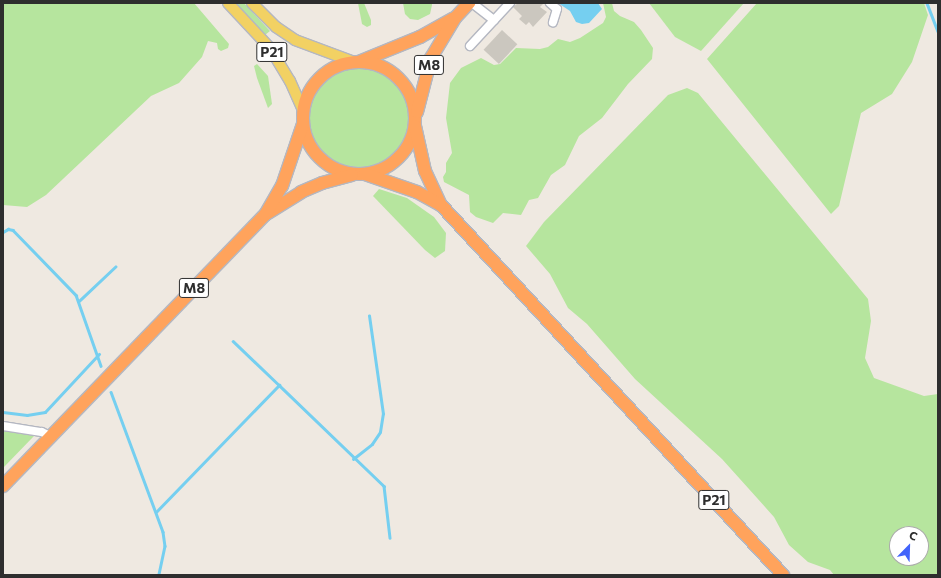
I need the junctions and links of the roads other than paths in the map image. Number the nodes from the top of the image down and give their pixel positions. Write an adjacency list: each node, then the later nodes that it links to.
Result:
1 (228, 3): 12 (main road, Р21)
2 (252, 3): 11 (main road, Р21)
3 (469, 3): 7 (highway, М8)
4 (472, 3): 8 (lane)
5 (510, 3): 8 (lane)
6 (550, 3): 9 (lane)
7 (455, 18): 11 (highway, М8); 13 (highway, М8)
8 (494, 20): 10 (lane)
9 (553, 22)
10 (470, 46)
11 (357, 61): 12 (highway, М8); 13 (highway, М8)
12 (303, 110): 14 (highway, М8)
13 (415, 122): 15 (highway, М8); 16 (highway, Р21)
14 (303, 124): 15 (highway, М8); 17 (highway, М8)
15 (360, 174): 16 (highway, Р21); 17 (highway, М8)
16 (441, 205): 21 (highway, Р21)
17 (265, 215): 19 (highway, М8)
18 (3, 426): 19 (lane)
19 (50, 436): 20 (highway, М8)
20 (3, 486)
21 (783, 575)

